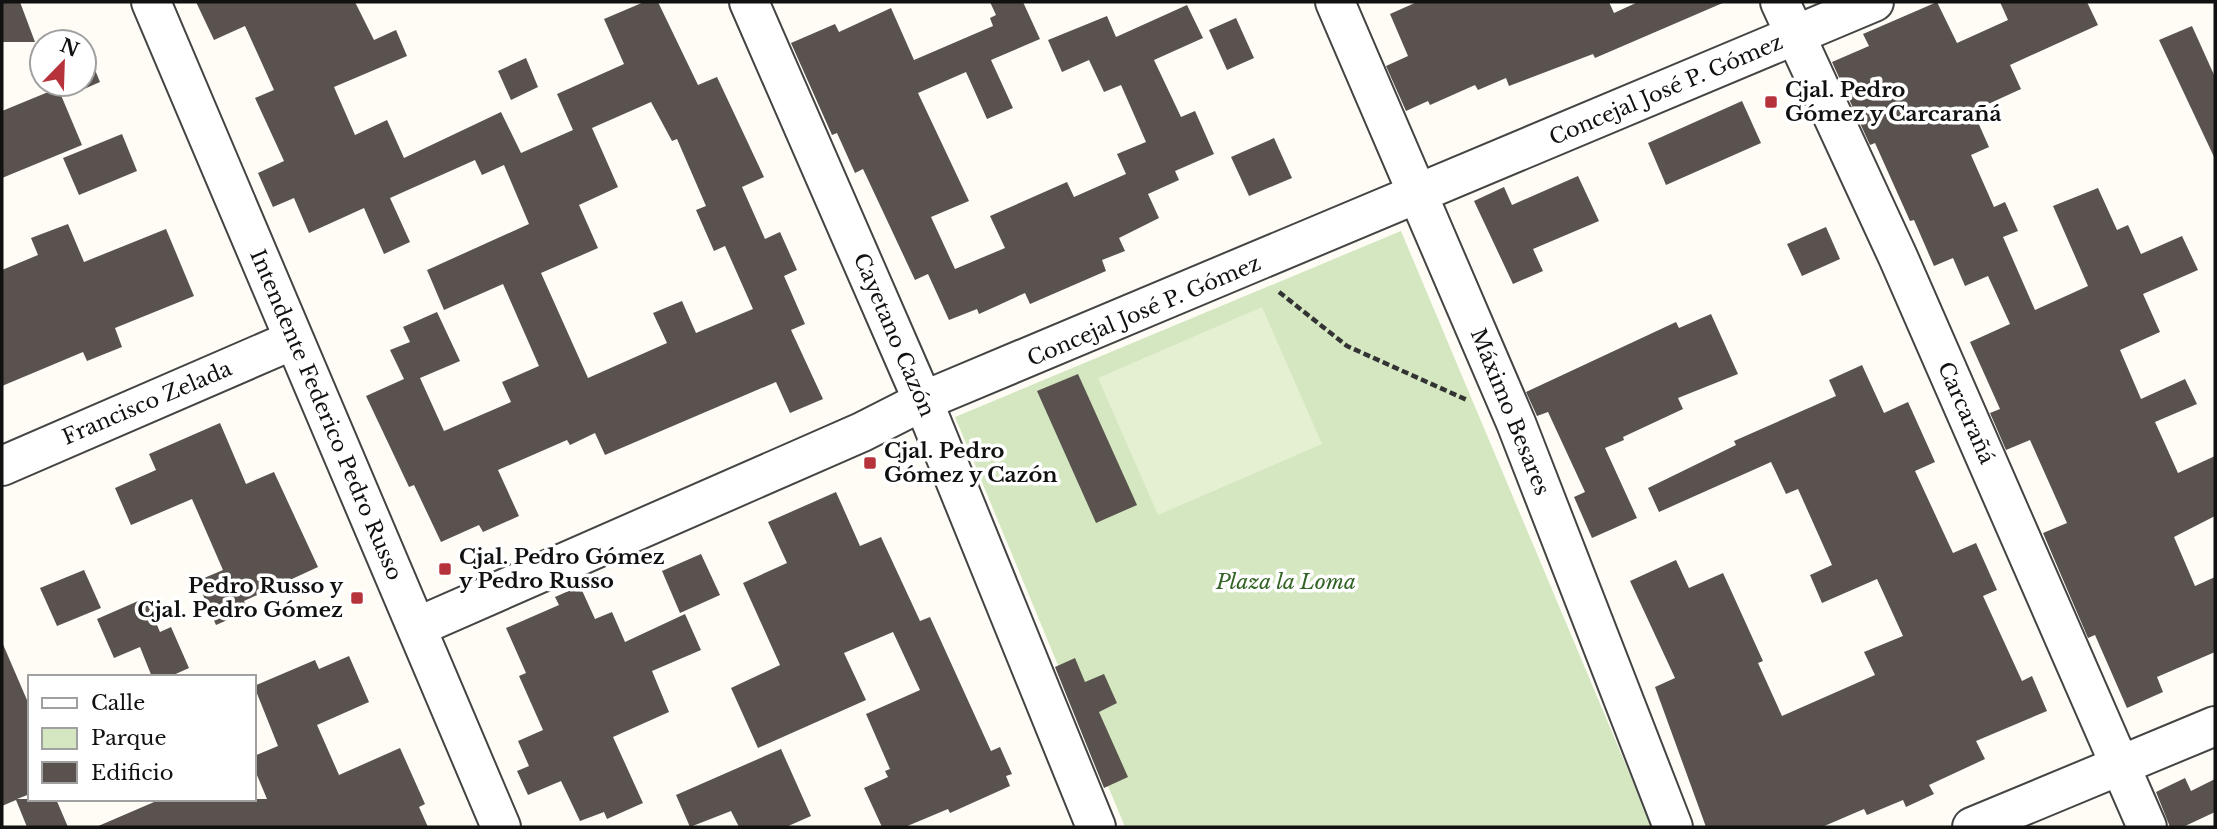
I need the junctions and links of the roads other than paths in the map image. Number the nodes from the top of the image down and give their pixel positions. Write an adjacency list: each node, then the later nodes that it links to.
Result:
1 (151, 2): 7 (street, Intendente Federico Pedro Russo)
2 (748, 2): 8 (street, Cayetano Cazón)
3 (1335, 2): 6 (street, Máximo Besares)
4 (1874, 2): 5 (street, Concejal José P. Gómez)
5 (1787, 18): 6 (street, Concejal José P. Gómez); 12 (street, Carcarañá)
6 (1420, 195): 8 (street, Concejal José P. Gómez); 15 (street, Máximo Besares)
7 (293, 340): 9 (street, Francisco Zelada); 10 (street, Intendente Federico Pedro Russo)
8 (923, 401): 10 (street, Concejal José P. Gómez); 14 (street, Cayetano Cazón)
9 (2, 466)
10 (417, 628): 13 (street, Intendente Federico Pedro Russo)
11 (2215, 726): 12 (street)
12 (2120, 766): 16 (street); 17 (street, Carcarañá)
13 (502, 827)
14 (1096, 827)
15 (1673, 827)
16 (1972, 827)
17 (2147, 827)

